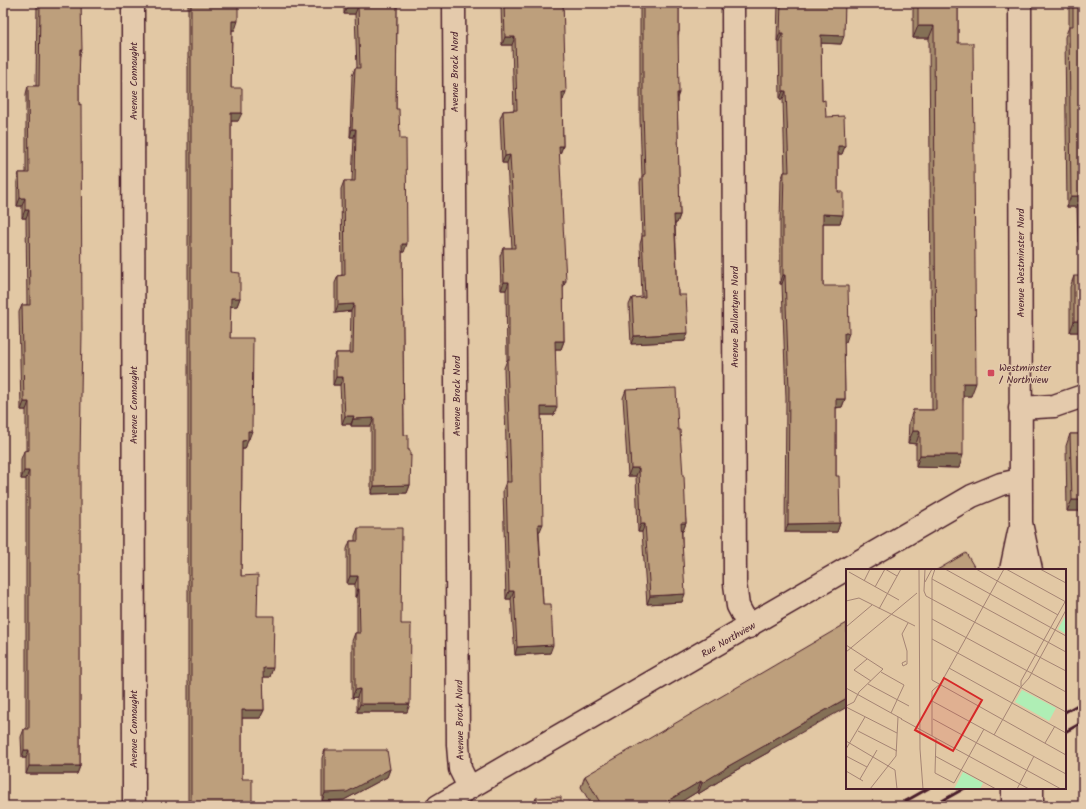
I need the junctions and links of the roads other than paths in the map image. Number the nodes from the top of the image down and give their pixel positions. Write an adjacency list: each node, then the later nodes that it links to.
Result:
1 (133, 3): 17 (street, Avenue Connaught)
2 (454, 3): 14 (street, Avenue Brock Nord)
3 (733, 3): 13 (street, Avenue Ballantyne Nord)
4 (1020, 3): 6 (street, Avenue Westminster Nord)
5 (1083, 396): 6 (street)
6 (1020, 408): 7 (street, Avenue Westminster Nord)
7 (1020, 480): 8 (street, Avenue Westminster Nord); 9 (street, Rue Northview)
8 (1021, 523): 10 (street, Avenue Westminster Nord); 11 (street, Avenue Westminster Nord)
9 (848, 569)
10 (1011, 569)
11 (1031, 569)
12 (846, 570): 13 (street, Rue Northview)
13 (749, 627): 14 (street, Rue Northview)
14 (469, 787): 18 (street, Rue Northview)
15 (1013, 789): 19 (street)
16 (1032, 789): 20 (street)
17 (134, 806)
18 (438, 806)
19 (1013, 806)
20 (1032, 806)

